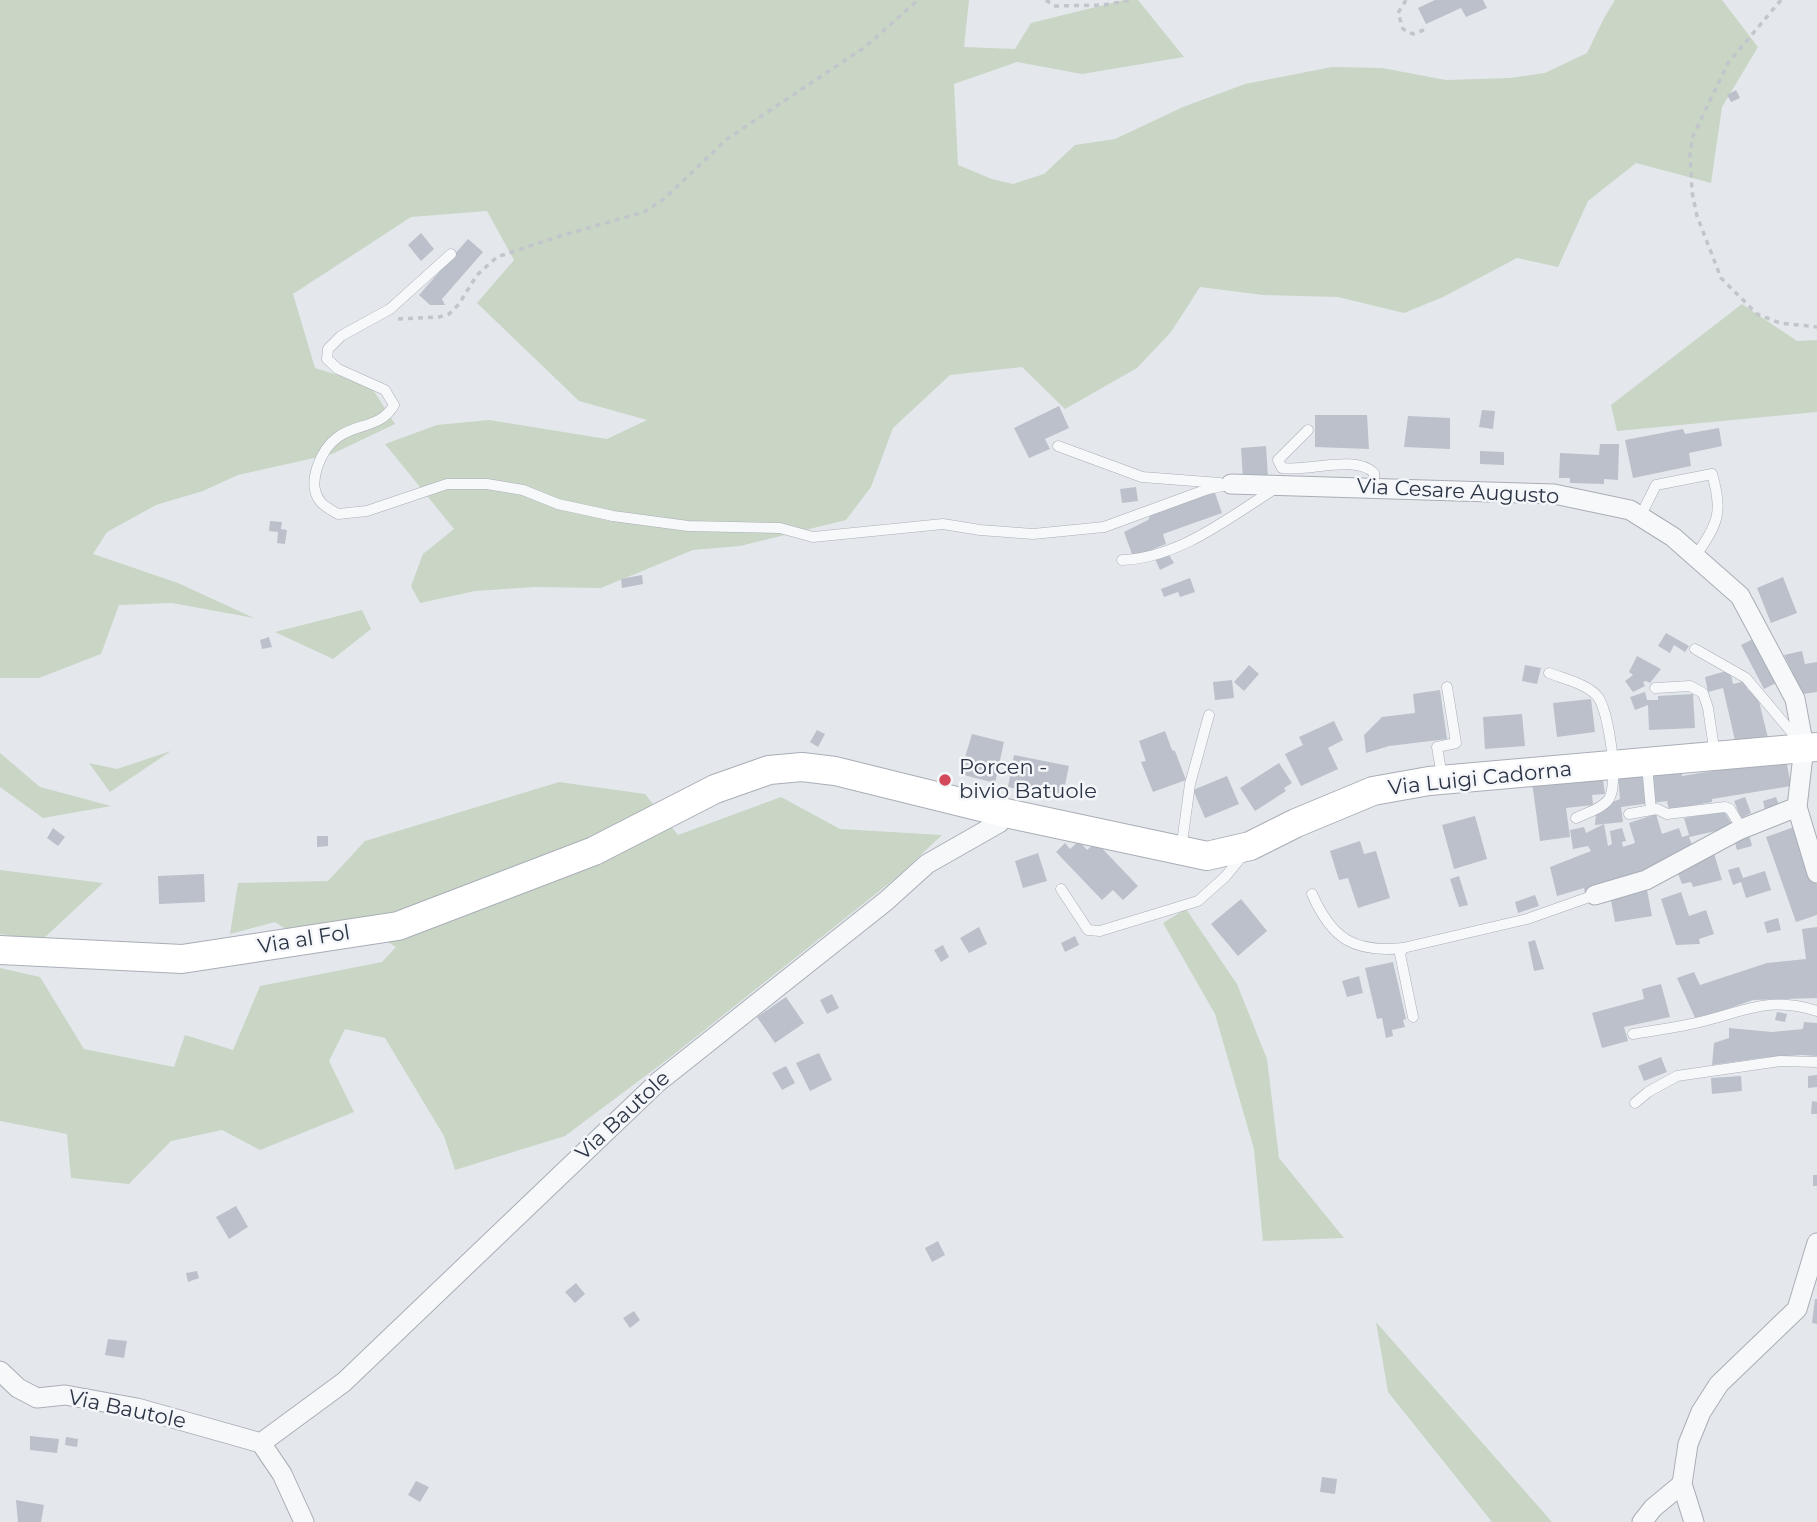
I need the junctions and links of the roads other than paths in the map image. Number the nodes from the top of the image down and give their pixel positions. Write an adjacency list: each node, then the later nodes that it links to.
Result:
1 (451, 254): 4 (lane)
2 (1308, 430): 6 (lane)
3 (1058, 446): 4 (lane)
4 (1231, 484): 5 (street, Via Cesare Augusto)
5 (1280, 486): 6 (street, Via Cesare Augusto); 9 (lane)
6 (1374, 487): 7 (street, Via Cesare Augusto)
7 (1640, 517): 8 (street, Via Cesare Augusto); 8 (lane)
8 (1695, 557): 15 (street, Via Cesare Augusto)
9 (1122, 560)
10 (1695, 649): 15 (lane)
11 (1549, 673): 18 (lane)
12 (1447, 687): 19 (lane)
13 (1655, 688): 16 (lane)
14 (1209, 715): 27 (lane)
15 (1813, 743): 16 (street, Via Luigi Cadorna); 20 (street, Via Cesare Augusto)
16 (1715, 755): 17 (street, Via Luigi Cadorna)
17 (1647, 761): 18 (street, Via Luigi Cadorna); 21 (lane)
18 (1612, 765): 19 (street, Via Luigi Cadorna); 24 (lane)
19 (1443, 780): 26 (street, Via Luigi Cadorna)
20 (1797, 807): 25 (street); 29 (street)
21 (1651, 810): 23 (lane); 25 (lane)
22 (1001, 812): 27 (street, Via Luigi Cadorna); 28 (street, Via Luigi Cadorna); 44 (street, Via Bautole)
23 (1629, 814)
24 (1576, 818)
25 (1742, 829): 32 (street)
26 (1250, 846): 27 (street, Via Luigi Cadorna); 30 (lane)
27 (1181, 850)
28 (594, 851): 34 (street, Via al Fol)
29 (1817, 873)
30 (1060, 889)
31 (1311, 894): 33 (lane)
32 (1595, 895): 33 (lane)
33 (1403, 948): 36 (lane)
34 (0, 950)
35 (1817, 1011): 37 (lane)
36 (1413, 1017)
37 (1633, 1034)
38 (1817, 1062): 39 (lane)
39 (1635, 1103)
40 (1817, 1243): 42 (street)
41 (1817, 1287): 42 (lane)
42 (1800, 1300): 45 (street)
43 (0, 1371): 44 (street, Via Bautole)
44 (261, 1443): 46 (street)
45 (1682, 1484): 47 (street); 48 (street)
46 (304, 1522)
47 (1642, 1522)
48 (1694, 1522)

